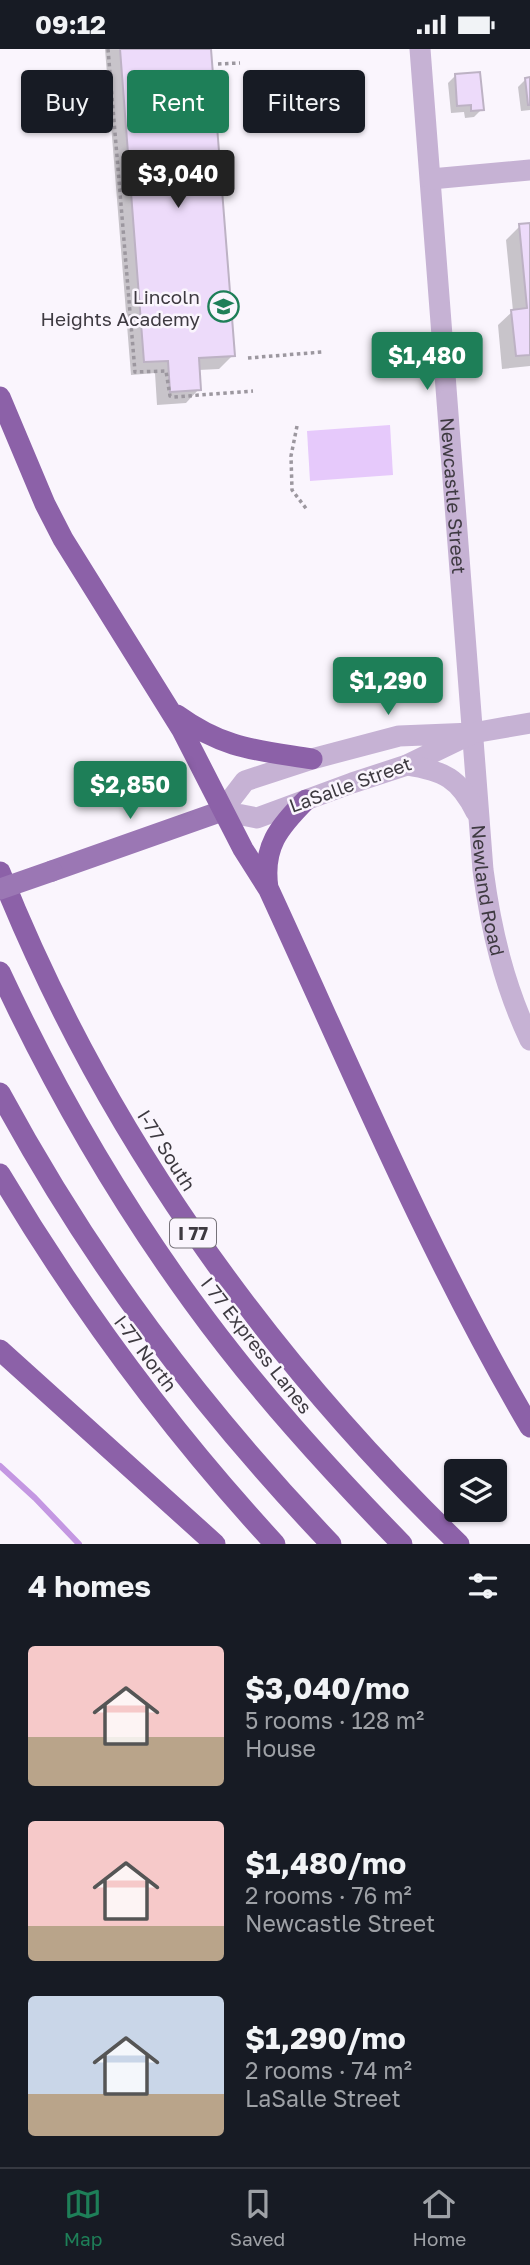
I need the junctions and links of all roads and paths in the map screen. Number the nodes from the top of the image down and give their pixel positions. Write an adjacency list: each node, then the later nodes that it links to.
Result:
1 (108, 49): 9 (path)
2 (420, 49): 6 (street, Newcastle Street)
3 (240, 63): 4 (path)
4 (218, 64)
5 (530, 170): 6 (street)
6 (431, 179): 15 (street, Newcastle Street)
7 (322, 352): 8 (path)
8 (248, 358)
9 (253, 391)
10 (0, 397): 13 (highway)
11 (297, 426): 12 (path)
12 (308, 511)
13 (169, 710): 16 (highway); 19 (highway)
14 (530, 723): 15 (street, LaSalle Street)
15 (473, 733): 16 (street, LaSalle Street); 17 (street, LaSalle Street); 20 (street, Newland Road)
16 (312, 759): 19 (street, LaSalle Street)
17 (407, 765): 18 (street, LaSalle Street); 20 (street)
18 (306, 800): 19 (street, LaSalle Street); 23 (highway)
19 (222, 811): 22 (main road, bridge); 23 (highway)
20 (479, 818): 25 (street, Newland Road)
21 (0, 872): 34 (highway, I-77 South / I 77)
22 (0, 889)
23 (268, 890): 29 (highway)
24 (0, 972): 33 (highway, I 77 Express Lanes / I 77)
25 (530, 1040)
26 (0, 1093): 32 (highway)
27 (0, 1174): 31 (highway, I-77 North)
28 (0, 1350): 30 (highway)
29 (530, 1427)
30 (215, 1544)
31 (275, 1544)
32 (331, 1544)
33 (402, 1544)
34 (459, 1544)

